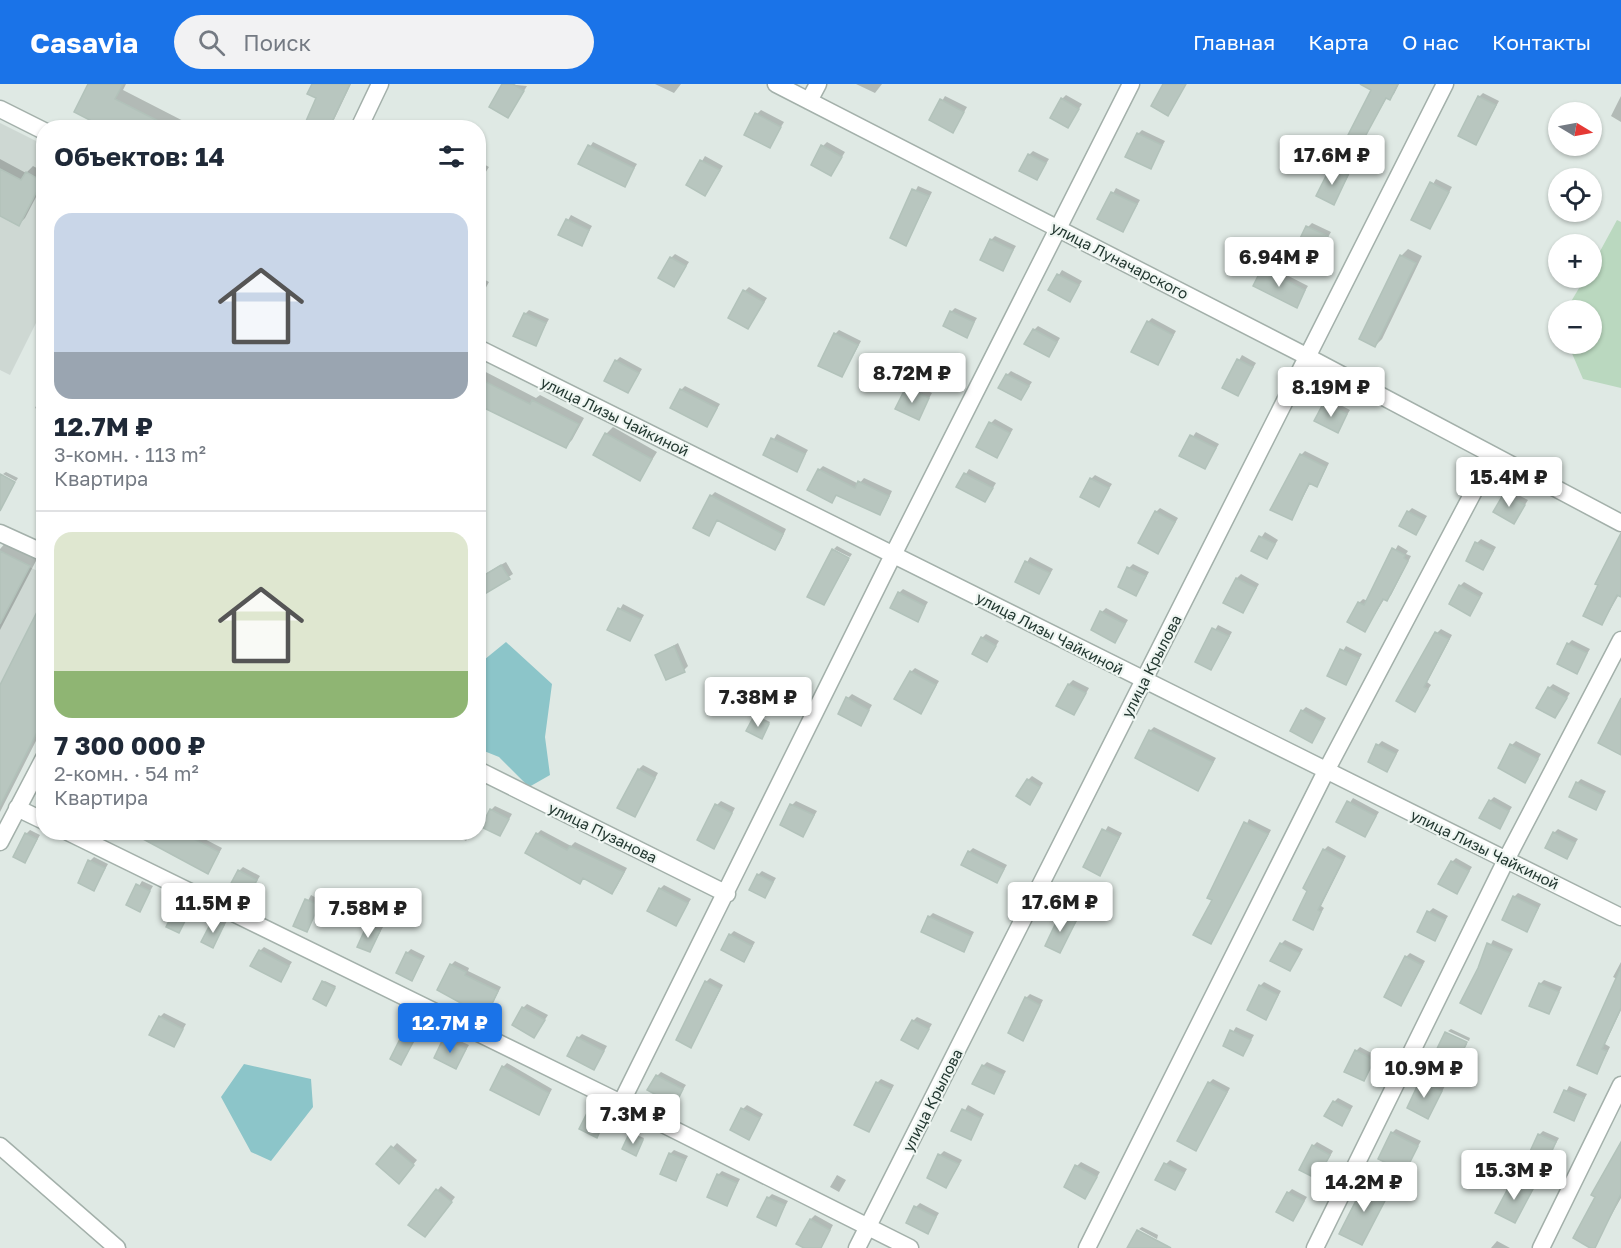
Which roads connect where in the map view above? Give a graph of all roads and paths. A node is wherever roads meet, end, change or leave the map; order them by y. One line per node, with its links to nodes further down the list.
1 (380, 84): 8 (street)
2 (776, 84): 6 (street, улица Луначарского)
3 (818, 84): 6 (street)
4 (1131, 84): 10 (street)
5 (1445, 84): 12 (street, улица Крылова)
6 (809, 101): 10 (street, улица Луначарского)
7 (0, 110): 9 (street)
8 (363, 120)
9 (36, 127)
10 (1059, 229): 12 (street, улица Луначарского); 17 (street)
11 (486, 352): 17 (street, улица Лизы Чайкиной)
12 (1308, 357): 13 (street, улица Луначарского); 19 (street, улица Крылова)
13 (1493, 455): 14 (street, улица Луначарского); 20 (street)
14 (1621, 523)
15 (0, 533): 16 (street)
16 (36, 549)
17 (893, 555): 19 (street, улица Лизы Чайкиной); 28 (street)
18 (1621, 640): 27 (street)
19 (1144, 680): 20 (street, улица Лизы Чайкиной); 33 (street, улица Крылова)
20 (1326, 771): 27 (street, улица Лизы Чайкиной); 37 (street)
21 (36, 773): 23 (street)
22 (486, 774): 28 (street, улица Пузанова)
23 (17, 808): 24 (street); 26 (street)
24 (36, 817)
25 (84, 840): 31 (street)
26 (0, 842)
27 (1506, 860): 29 (street, улица Лизы Чайкиной); 38 (street)
28 (727, 894): 31 (street)
29 (1621, 917)
30 (1621, 1085): 39 (street)
31 (621, 1103): 33 (street)
32 (0, 1146): 34 (street)
33 (867, 1227): 35 (street, улица Крылова); 36 (street)
34 (117, 1248)
35 (857, 1248)
36 (910, 1248)
37 (1087, 1248)
38 (1315, 1248)
39 (1541, 1248)

